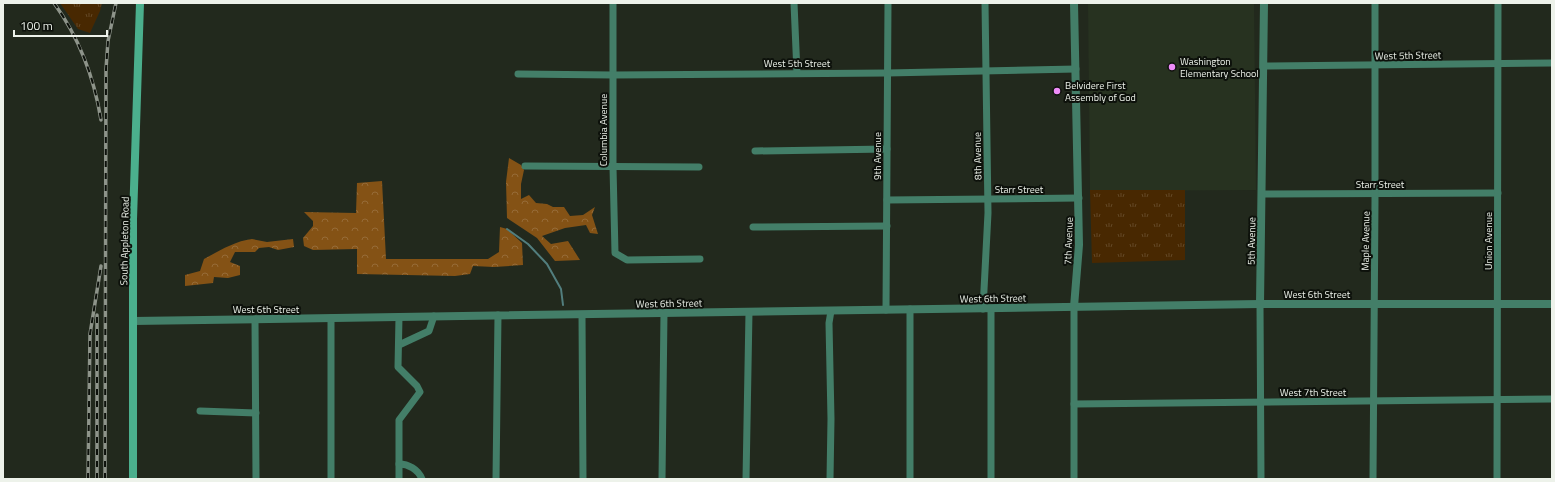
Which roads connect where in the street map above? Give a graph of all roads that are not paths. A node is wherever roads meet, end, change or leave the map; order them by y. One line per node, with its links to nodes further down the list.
1 (140, 3): 51 (main road, South Appleton Road)
2 (613, 3): 19 (street, Columbia Avenue)
3 (794, 3): 16 (street)
4 (888, 3): 17 (street, 9th Avenue)
5 (985, 3): 15 (street, 8th Avenue)
6 (1074, 3): 14 (street, 7th Avenue)
7 (1264, 3): 13 (street, 5th Avenue)
8 (1375, 3): 12 (street, Maple Avenue)
9 (1498, 3): 10 (street, Union Avenue)
10 (1498, 63): 11 (street, West 5th Street); 12 (street, West 5th Street); 25 (street, Union Avenue)
11 (1552, 63)
12 (1375, 65): 13 (street, West 5th Street); 27 (street, Maple Avenue)
13 (1264, 66): 26 (street, 5th Avenue)
14 (1076, 69): 15 (street, West 5th Street); 28 (street, 7th Avenue)
15 (986, 71): 17 (street, West 5th Street); 29 (street, 8th Avenue)
16 (797, 73): 17 (street, West 5th Street); 19 (street, West 5th Street)
17 (887, 73): 20 (street, 9th Avenue)
18 (518, 74): 19 (street, West 5th Street)
19 (613, 75): 23 (street, Columbia Avenue)
20 (887, 149): 21 (street); 30 (street, 9th Avenue)
21 (755, 150)
22 (525, 166): 23 (street)
23 (613, 167): 24 (street); 33 (street, Columbia Avenue)
24 (699, 167)
25 (1498, 193): 27 (street, Starr Street); 34 (street, Union Avenue)
26 (1262, 194): 27 (street, Starr Street); 35 (street, 5th Avenue)
27 (1375, 194): 36 (street, Maple Avenue)
28 (1079, 198): 29 (street, Starr Street); 38 (street, 7th Avenue)
29 (988, 199): 30 (street, Starr Street); 40 (street, 8th Avenue)
30 (887, 200): 31 (street, 9th Avenue)
31 (887, 226): 32 (street); 41 (street, 9th Avenue)
32 (753, 228)
33 (700, 259)
34 (1498, 303): 36 (street, West 6th Street); 37 (street, West 6th Street); 54 (street, Union Avenue)
35 (1260, 304): 36 (street, West 6th Street); 38 (street, West 6th Street); 56 (street, 5th Avenue)
36 (1374, 304): 55 (street, Maple Avenue)
37 (1552, 304)
38 (1074, 307): 40 (street, West 6th Street); 57 (street, 7th Avenue)
39 (910, 309): 40 (street, West 6th Street); 41 (street, West 6th Street); 71 (street)
40 (987, 309): 72 (street, 8th Avenue)
41 (886, 310): 42 (street, West 6th Street)
42 (832, 311): 43 (street, West 6th Street); 70 (street)
43 (749, 312): 44 (street, West 6th Street); 69 (street)
44 (664, 313): 46 (street, West 6th Street); 68 (street)
45 (498, 315): 46 (street, West 6th Street); 47 (street, West 6th Street); 66 (street)
46 (582, 315): 67 (street)
47 (434, 316): 48 (street, West 6th Street); 52 (street)
48 (399, 317): 49 (street, West 6th Street); 52 (street)
49 (331, 318): 50 (street, West 6th Street); 63 (street)
50 (255, 319): 51 (street, West 6th Street); 59 (street)
51 (133, 320): 61 (main road, South Appleton Road)
52 (399, 345): 60 (street)
53 (1552, 399): 54 (street, West 7th Street)
54 (1497, 400): 55 (street, West 7th Street); 76 (street, Union Avenue)
55 (1373, 401): 56 (street, West 7th Street); 75 (street, Maple Avenue)
56 (1261, 402): 57 (street, West 7th Street); 74 (street, 5th Avenue)
57 (1074, 404): 73 (street, 7th Avenue)
58 (200, 411): 59 (street)
59 (256, 412): 62 (street)
60 (399, 464): 64 (street); 65 (street)
61 (133, 479)
62 (256, 479)
63 (331, 479)
64 (399, 479)
65 (422, 479)
66 (496, 479)
67 (583, 479)
68 (662, 479)
69 (746, 479)
70 (830, 479)
71 (910, 479)
72 (991, 479)
73 (1074, 479)
74 (1261, 479)
75 (1373, 479)
76 (1497, 479)

